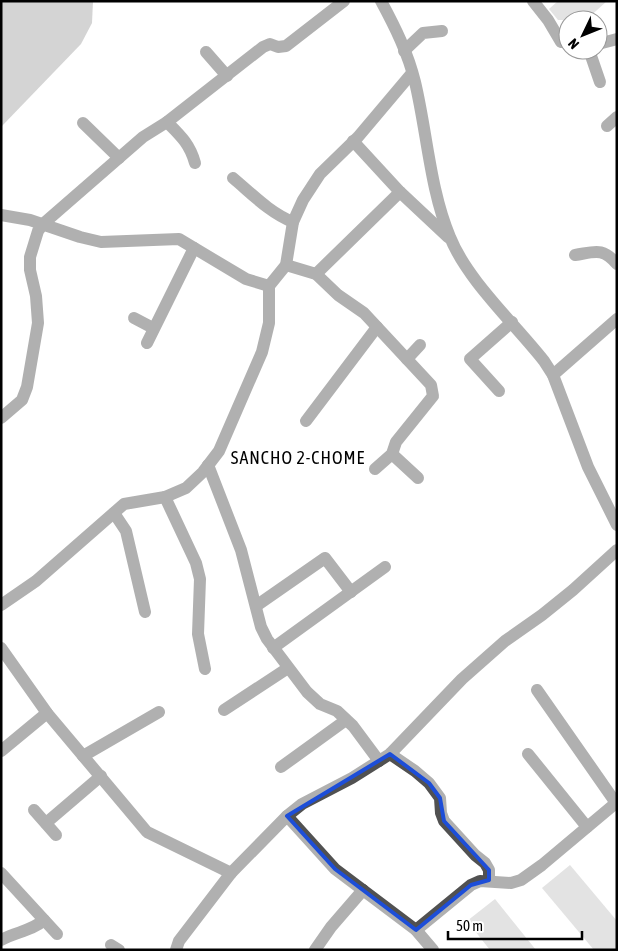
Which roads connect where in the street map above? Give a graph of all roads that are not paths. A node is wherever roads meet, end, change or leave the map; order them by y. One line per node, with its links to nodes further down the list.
1 (344, 1): 10 (street)
2 (532, 1): 5 (street)
3 (386, 3): 6 (street)
4 (442, 31): 6 (street)
5 (558, 37)
6 (404, 50): 9 (street)
7 (206, 52): 10 (street)
8 (592, 60): 11 (street)
9 (412, 73): 16 (street); 24 (street)
10 (227, 76): 13 (street)
11 (600, 82)
12 (617, 117): 15 (street)
13 (167, 122): 17 (street); 18 (street)
14 (83, 123): 17 (street)
15 (607, 126)
16 (353, 141): 20 (street); 22 (street)
17 (119, 158): 23 (street)
18 (195, 163)
19 (233, 178): 22 (street)
20 (400, 192): 24 (street); 29 (street)
21 (1, 215): 23 (street)
22 (293, 222): 28 (street)
23 (43, 224): 25 (street); 41 (street)
24 (450, 240): 33 (street)
25 (194, 248): 30 (street); 35 (street)
26 (574, 255): 27 (street)
27 (617, 264)
28 (286, 265): 29 (street); 30 (street)
29 (316, 274): 34 (street)
30 (269, 286): 44 (street)
31 (134, 318): 35 (street)
32 (617, 319): 39 (street)
33 (512, 322): 39 (street); 40 (street)
34 (377, 327): 38 (street); 42 (street)
35 (153, 328): 36 (street)
36 (146, 343)
37 (420, 345): 38 (street)
38 (407, 359): 43 (street)
39 (552, 375): 49 (street)
40 (499, 391)
41 (1, 418)
42 (306, 421)
43 (392, 454): 45 (street); 46 (street)
44 (208, 465): 47 (street); 54 (street)
45 (375, 469)
46 (418, 478)
47 (165, 496): 48 (street); 59 (street)
48 (114, 513): 53 (street); 55 (street)
49 (617, 525)
50 (617, 550): 66 (street)
51 (385, 567): 52 (street)
52 (351, 592): 54 (street); 57 (street)
53 (1, 605)
54 (256, 606): 57 (street)
55 (145, 612)
56 (1, 648): 63 (street)
57 (274, 648): 58 (street)
58 (288, 668): 61 (street); 64 (street)
59 (205, 669)
60 (537, 690): 72 (street)
61 (224, 710)
62 (159, 712): 68 (street)
63 (47, 713): 65 (street); 68 (street)
64 (346, 720): 69 (street); 70 (street)
65 (1, 751)
66 (390, 754): 69 (street); 80 (street)
67 (528, 754): 76 (street)
68 (83, 756): 71 (street)
69 (378, 761): 74 (street)
70 (281, 767)
71 (101, 776): 75 (street); 79 (street)
72 (616, 803): 76 (street)
73 (34, 810): 75 (street)
74 (288, 816): 79 (street); 81 (street)
75 (46, 823): 77 (street)
76 (588, 827): 80 (street)
77 (56, 835)
78 (1, 873): 82 (street)
79 (231, 874): 86 (street)
80 (489, 880): 83 (street)
81 (364, 890): 83 (street); 87 (street)
82 (44, 920): 84 (street); 85 (street)
83 (416, 930): 88 (street)
84 (57, 934)
85 (1, 940)
86 (176, 950)
87 (315, 950)
88 (432, 950)

